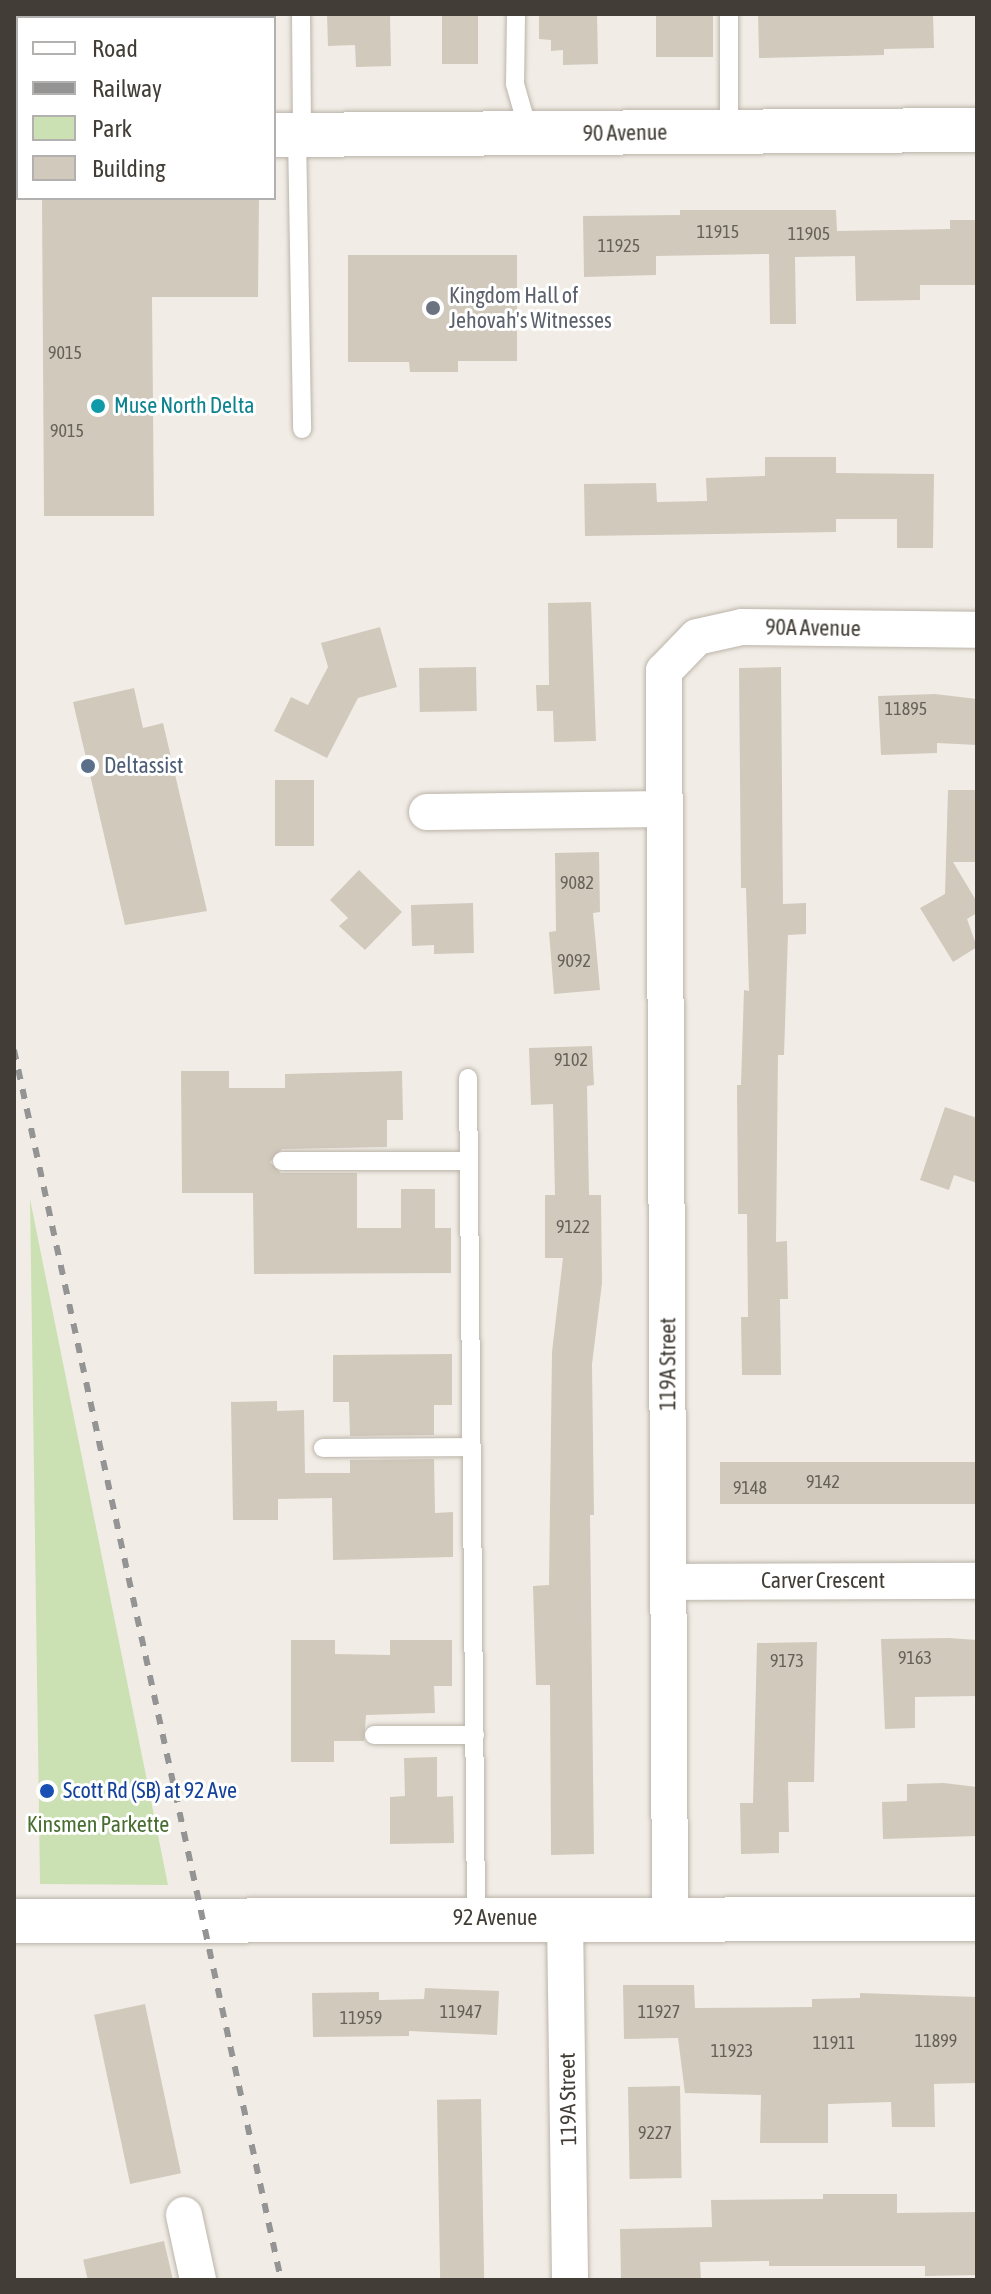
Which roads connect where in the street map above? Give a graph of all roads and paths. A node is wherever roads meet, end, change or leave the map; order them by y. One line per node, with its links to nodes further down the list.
1 (301, 14): 7 (lane)
2 (516, 14): 6 (lane)
3 (729, 14): 5 (lane)
4 (977, 130): 5 (street, 90 Avenue)
5 (729, 132): 6 (street, 90 Avenue)
6 (529, 133): 7 (street, 90 Avenue)
7 (291, 134): 8 (lane)
8 (302, 429)
9 (977, 630): 10 (street, 90A Avenue)
10 (664, 671): 11 (street, 119A Street)
11 (665, 809): 12 (street); 19 (street, 119A Street)
12 (427, 812)
13 (468, 1078): 15 (lane)
14 (282, 1161): 15 (lane)
15 (469, 1161): 16 (lane)
16 (472, 1447): 17 (lane); 21 (lane)
17 (323, 1448)
18 (977, 1581): 19 (street, Carver Crescent)
19 (668, 1582): 24 (street, 119A Street)
20 (374, 1735): 21 (lane)
21 (475, 1735): 22 (lane)
22 (476, 1918): 23 (street, 92 Avenue); 26 (street, 92 Avenue)
23 (565, 1918): 24 (street, 92 Avenue); 29 (street, 119A Street)
24 (670, 1918): 25 (street, 92 Avenue)
25 (977, 1919)
26 (14, 1921)
27 (184, 2215): 28 (street)
28 (198, 2280)
29 (570, 2280)

